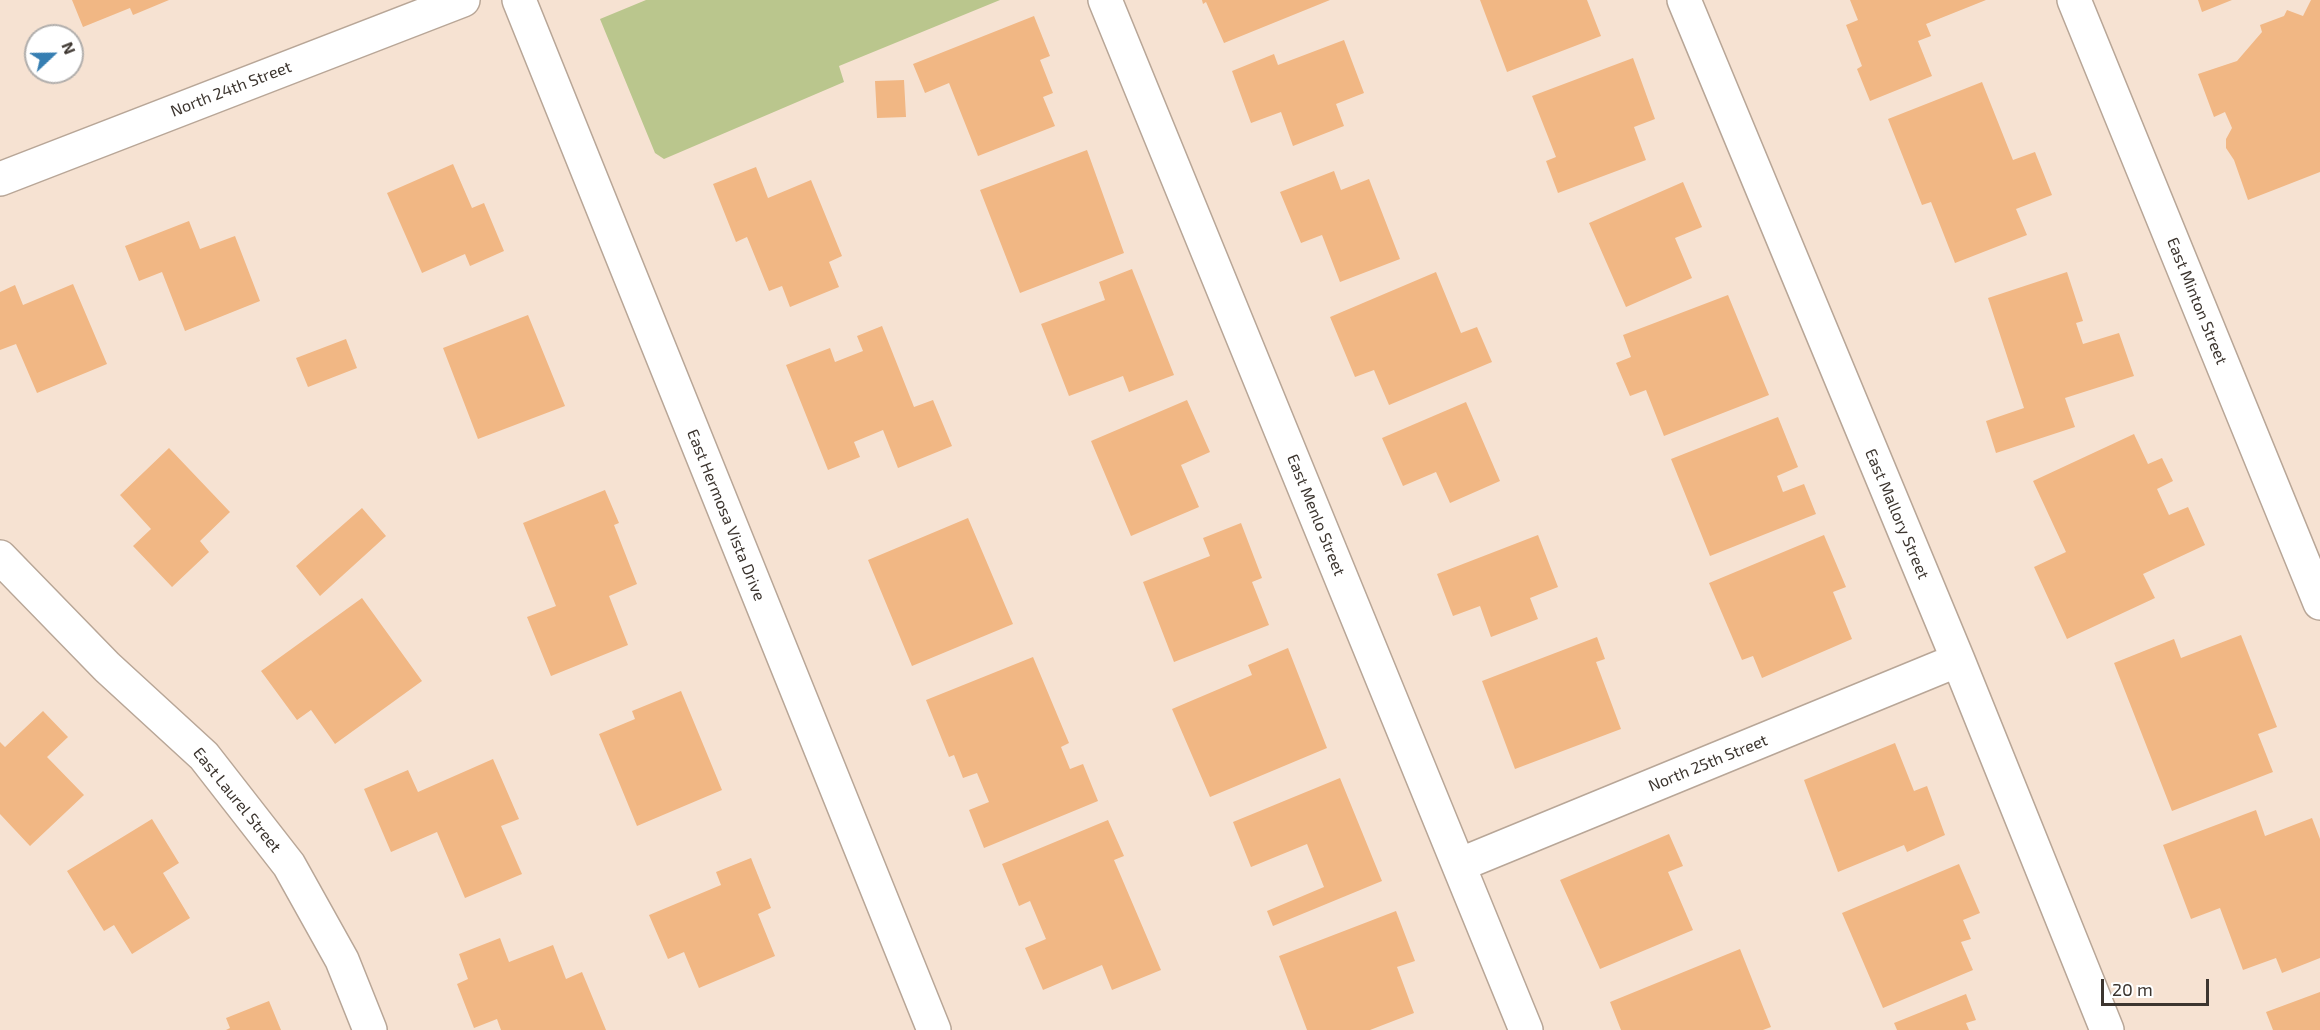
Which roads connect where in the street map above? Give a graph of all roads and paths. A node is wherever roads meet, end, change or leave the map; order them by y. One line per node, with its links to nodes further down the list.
1 (463, 0): 6 (street, North 24th Street)
2 (519, 0): 12 (street, East Hermosa Vista Drive)
3 (1105, 0): 10 (street, East Menlo Street)
4 (1684, 0): 9 (street, East Mallory Street)
5 (2074, 0): 8 (street, East Minton Street)
6 (0, 179)
7 (0, 557): 11 (street, East Laurel Street)
8 (2320, 603)
9 (1958, 660): 10 (street, North 25th Street); 14 (street, East Mallory Street)
10 (1459, 865): 13 (street, East Menlo Street)
11 (370, 1030)
12 (934, 1030)
13 (1526, 1030)
14 (2107, 1030)

